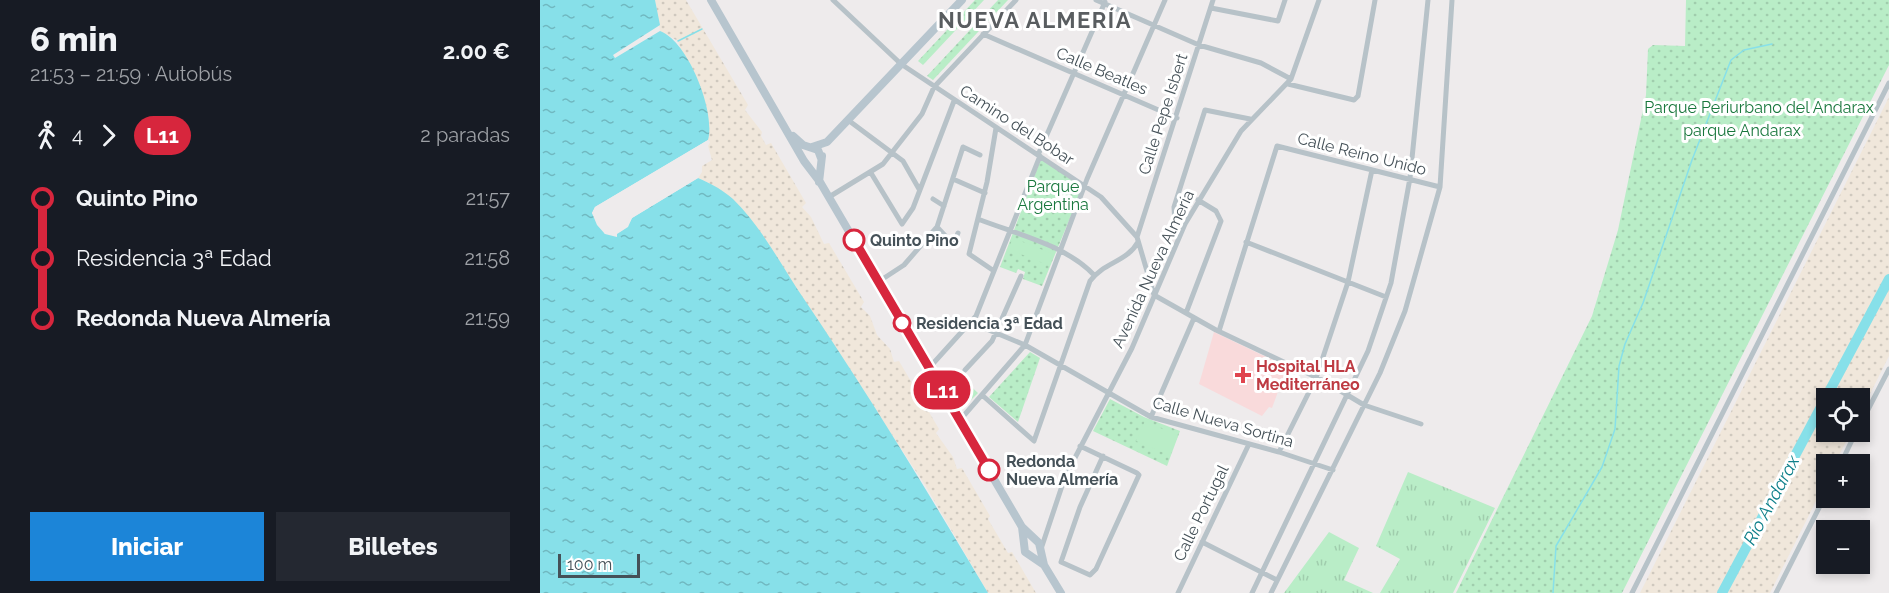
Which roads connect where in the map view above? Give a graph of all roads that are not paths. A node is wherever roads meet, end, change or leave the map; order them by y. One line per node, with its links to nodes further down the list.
1 (711, 0): 29 (main road)
2 (832, 0): 18 (street, Camino del Bobar)
3 (962, 0): 18 (main road)
4 (1016, 0): 16 (street)
5 (1096, 0): 13 (street)
6 (1165, 0): 15 (street)
7 (1213, 0): 14 (street, Calle Pepe Isbert)
8 (1285, 0): 14 (street)
9 (1319, 0): 20 (street, Avenida Nueva Almería)
10 (1375, 0): 20 (street)
11 (1428, 0): 42 (street)
12 (1452, 0): 45 (street)
13 (1105, 2): 15 (street); 19 (street)
14 (1211, 8): 17 (street, Calle Pepe Isbert)
15 (1154, 24): 17 (street); 23 (street)
16 (983, 34): 19 (street, Calle Beatles); 22 (street)
17 (1199, 45): 20 (street); 25 (street, Calle Pepe Isbert)
18 (901, 64): 22 (street, Camino del Bobar); 27 (main road)
19 (1074, 74): 23 (street, Calle Beatles); 34 (street)
20 (1290, 81): 26 (street, Avenida Nueva Almería)
21 (1889, 83): 105 (street)
22 (934, 87): 24 (street, Camino del Bobar); 32 (street)
23 (1124, 95): 25 (street, Calle Beatles); 44 (street)
24 (954, 101): 28 (street, Camino del Bobar); 46 (street)
25 (1177, 118): 57 (street, Calle Pepe Isbert)
26 (1250, 119): 50 (street, Avenida Nueva Almería); 55 (street)
27 (848, 120): 30 (main road); 32 (street)
28 (996, 128): 34 (street, Camino del Bobar); 47 (street)
29 (789, 132): 31 (main road); 35 (main road)
30 (826, 143): 31 (main road); 36 (main road)
31 (809, 147): 35 (main road); 36 (main road)
32 (892, 153): 40 (street); 46 (street)
33 (980, 155): 41 (street)
34 (1039, 155): 44 (street, Camino del Bobar); 54 (street)
35 (802, 156): 38 (main road)
36 (821, 158): 37 (main road)
37 (820, 168): 38 (main road); 43 (main road)
38 (811, 170): 43 (main road)
39 (1372, 170): 42 (street, Calle Reino Unido); 58 (street, Calle Reino Unido); 64 (street)
40 (871, 173): 46 (street); 48 (street)
41 (953, 179): 47 (street); 51 (street)
42 (1410, 180): 45 (street, Calle Reino Unido); 66 (street)
43 (820, 182): 48 (main road)
44 (1086, 185): 57 (street, Camino del Bobar); 59 (street)
45 (1440, 187): 81 (street)
46 (919, 189)
47 (985, 193): 52 (street)
48 (828, 197): 63 (main road)
49 (933, 199): 51 (street)
50 (1198, 200): 55 (street, Avenida Nueva Almería); 67 (street)
51 (944, 206): 53 (street)
52 (978, 219): 54 (street); 60 (street)
53 (937, 227): 56 (street); 63 (street)
54 (1011, 232): 59 (street); 60 (street)
55 (1181, 232): 65 (street, Avenida Nueva Almería)
56 (958, 233)
57 (1138, 239): 61 (street); 65 (street, Camino del Bobar)
58 (1246, 242): 64 (street); 70 (street)
59 (1061, 252): 61 (street); 72 (street)
60 (993, 271): 69 (street)
61 (1094, 275): 73 (street)
62 (1021, 276): 71 (street)
63 (878, 282): 74 (main road)
64 (1348, 282): 66 (street); 77 (street)
65 (1154, 295): 67 (street); 79 (street, Avenida Nueva Almería)
66 (1386, 297): 80 (street)
67 (1186, 313): 68 (street)
68 (1194, 318): 70 (street); 83 (street)
69 (972, 323): 71 (street, Calle Nueva Sortina); 74 (street)
70 (1219, 332): 77 (street)
71 (997, 333): 72 (street, Calle Nueva Sortina); 76 (street)
72 (1025, 345): 73 (street, Calle Nueva Sortina); 78 (street)
73 (1061, 365): 78 (street); 79 (street, Calle Nueva Sortina)
74 (929, 368): 84 (main road)
75 (1889, 369): 82 (street)
76 (965, 370)
77 (1316, 378): 80 (street); 88 (street)
78 (982, 394): 84 (street)
79 (1108, 394): 83 (street, Calle Nueva Sortina); 87 (street, Avenida Nueva Almería)
80 (1348, 394): 81 (street); 90 (street)
81 (1364, 405): 85 (street); 91 (street)
82 (1870, 406)
83 (1151, 417): 86 (street, Calle Nueva Sortina)
84 (960, 420): 93 (main road)
85 (1420, 424)
86 (1249, 444): 88 (street, Calle Nueva Sortina); 97 (street, Calle Portugal)
87 (1080, 446): 89 (street); 94 (street, Avenida Nueva Almería)
88 (1279, 452): 90 (street, Calle Nueva Sortina)
89 (1103, 456): 89 (street)
90 (1314, 463): 91 (street, Calle Nueva Sortina); 99 (street)
91 (1333, 470): 100 (street)
92 (1819, 508): 106 (street)
93 (1022, 527): 95 (main road); 96 (main road)
94 (1046, 530): 95 (street, Avenida Nueva Almería); 98 (street, Avenida Nueva Almería)
95 (1034, 538): 96 (main road); 98 (main road)
96 (1023, 542): 98 (main road)
97 (1203, 542): 99 (street); 102 (street, Calle Portugal)
98 (1038, 553): 101 (main road)
99 (1262, 573): 100 (street); 103 (street)
100 (1278, 580): 104 (street)
101 (1061, 593)
102 (1178, 593)
103 (1252, 593)
104 (1271, 593)
105 (1632, 593)
106 (1776, 593)

